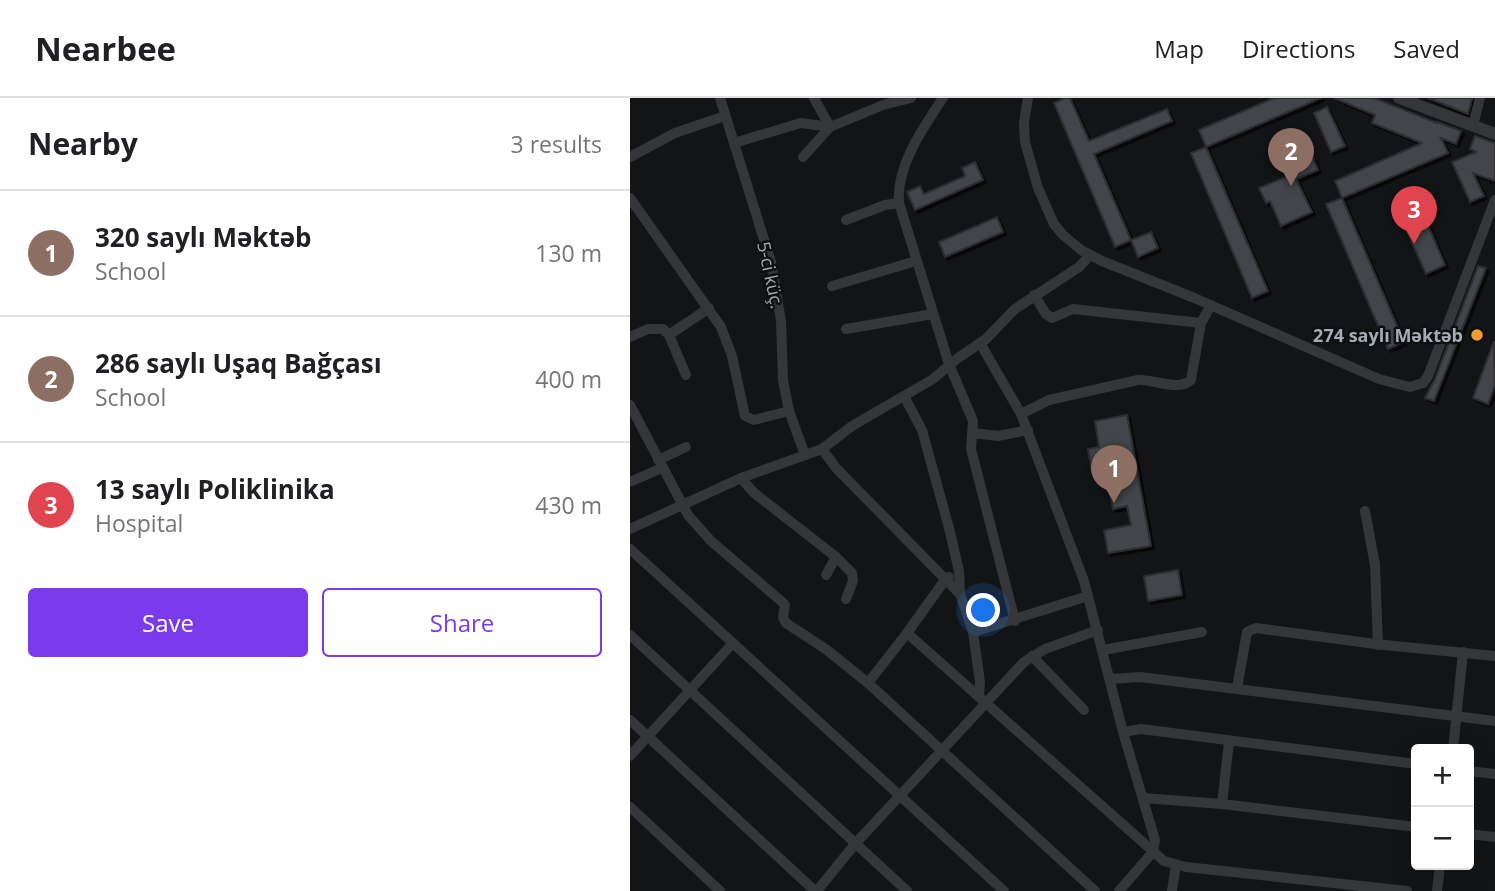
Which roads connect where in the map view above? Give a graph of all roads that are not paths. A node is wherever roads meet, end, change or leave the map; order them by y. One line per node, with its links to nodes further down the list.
1 (720, 98): 9 (street, 5-ci küç.)
2 (814, 98): 11 (street)
3 (911, 98): 8 (street)
4 (1028, 98): 20 (street)
5 (1399, 98): 10 (street)
6 (1480, 98): 10 (street)
7 (940, 99): 18 (street)
8 (883, 102): 11 (street)
9 (724, 116): 13 (street, 5-ci küç.); 14 (street)
10 (1473, 125): 12 (street)
11 (830, 127): 13 (street); 15 (street)
12 (1495, 134)
13 (734, 143): 36 (street, 5-ci küç.)
14 (630, 157)
15 (803, 157)
16 (630, 198): 25 (street)
17 (1495, 200): 24 (street)
18 (899, 203): 19 (street); 21 (street)
19 (846, 220)
20 (1090, 255): 23 (street); 24 (street)
21 (916, 261): 22 (street); 26 (street)
22 (832, 286)
23 (1034, 295): 27 (street); 31 (street)
24 (1211, 305): 27 (street)
25 (709, 308): 29 (street); 36 (street)
26 (933, 314): 28 (street); 32 (street)
27 (1201, 323): 37 (street)
28 (846, 329)
29 (669, 334): 30 (street); 33 (street)
30 (630, 337)
31 (980, 343): 32 (street); 37 (street)
32 (949, 364): 34 (street); 39 (street)
33 (686, 375)
34 (904, 396): 41 (street); 51 (street)
35 (630, 405): 43 (street)
36 (789, 411): 42 (street, 5-ci küç.)
37 (1021, 414): 38 (street)
38 (1028, 430): 39 (street); 55 (street)
39 (973, 433): 57 (street)
40 (686, 447): 43 (street)
41 (822, 449): 42 (street); 53 (street)
42 (805, 455): 44 (street)
43 (660, 464): 45 (street); 46 (street)
44 (741, 478): 46 (street); 50 (street)
45 (632, 481)
46 (681, 505): 48 (street); 70 (street)
47 (1365, 511): 64 (street)
48 (630, 529)
49 (630, 549): 63 (street)
50 (836, 557): 52 (street); 56 (street)
51 (959, 571): 53 (street); 54 (street)
52 (826, 575)
53 (945, 580): 54 (street); 61 (street)
54 (960, 594): 59 (street)
55 (1088, 596): 57 (street); 58 (street)
56 (846, 599)
57 (1015, 621): 59 (street)
58 (1098, 631): 65 (street); 67 (street)
59 (973, 632): 73 (street)
60 (1202, 632): 65 (street)
61 (907, 633): 70 (street); 73 (street)
62 (630, 635): 72 (street)
63 (733, 643): 72 (street); 87 (street)
64 (1378, 645): 66 (street); 71 (street)
65 (1103, 650): 69 (street)
66 (1464, 652): 68 (street); 75 (street)
67 (1032, 656): 73 (street); 74 (street)
68 (1495, 656)
69 (1110, 679): 71 (street); 78 (street)
70 (868, 683): 82 (street)
71 (1237, 688): 75 (street)
72 (691, 690): 79 (street); 94 (street)
73 (983, 699): 82 (street); 95 (street)
74 (1084, 710)
75 (1457, 717): 77 (street); 81 (street)
76 (630, 720): 79 (street)
77 (1495, 721)
78 (1124, 732): 80 (street); 88 (street)
79 (647, 736): 83 (street); 99 (street)
80 (1229, 742): 84 (street); 89 (street)
81 (1454, 744)
82 (942, 751): 87 (street); 102 (street)
83 (630, 756)
84 (1411, 763)
85 (1474, 772): 86 (street)
86 (1495, 774)
87 (900, 796): 94 (street); 101 (street)
88 (1143, 798): 89 (street); 95 (street)
89 (1222, 804): 91 (street)
90 (630, 807): 98 (street)
91 (1411, 826)
92 (1474, 835): 93 (street)
93 (1495, 837)
94 (855, 844): 99 (street); 100 (street)
95 (1153, 852): 96 (street); 103 (street)
96 (1175, 865): 104 (street); 105 (street)
97 (1439, 870): 106 (street)
98 (720, 891)
99 (816, 891)
100 (907, 891)
101 (1004, 891)
102 (1096, 891)
103 (1119, 891)
104 (1172, 891)
105 (1407, 891)
106 (1437, 891)

